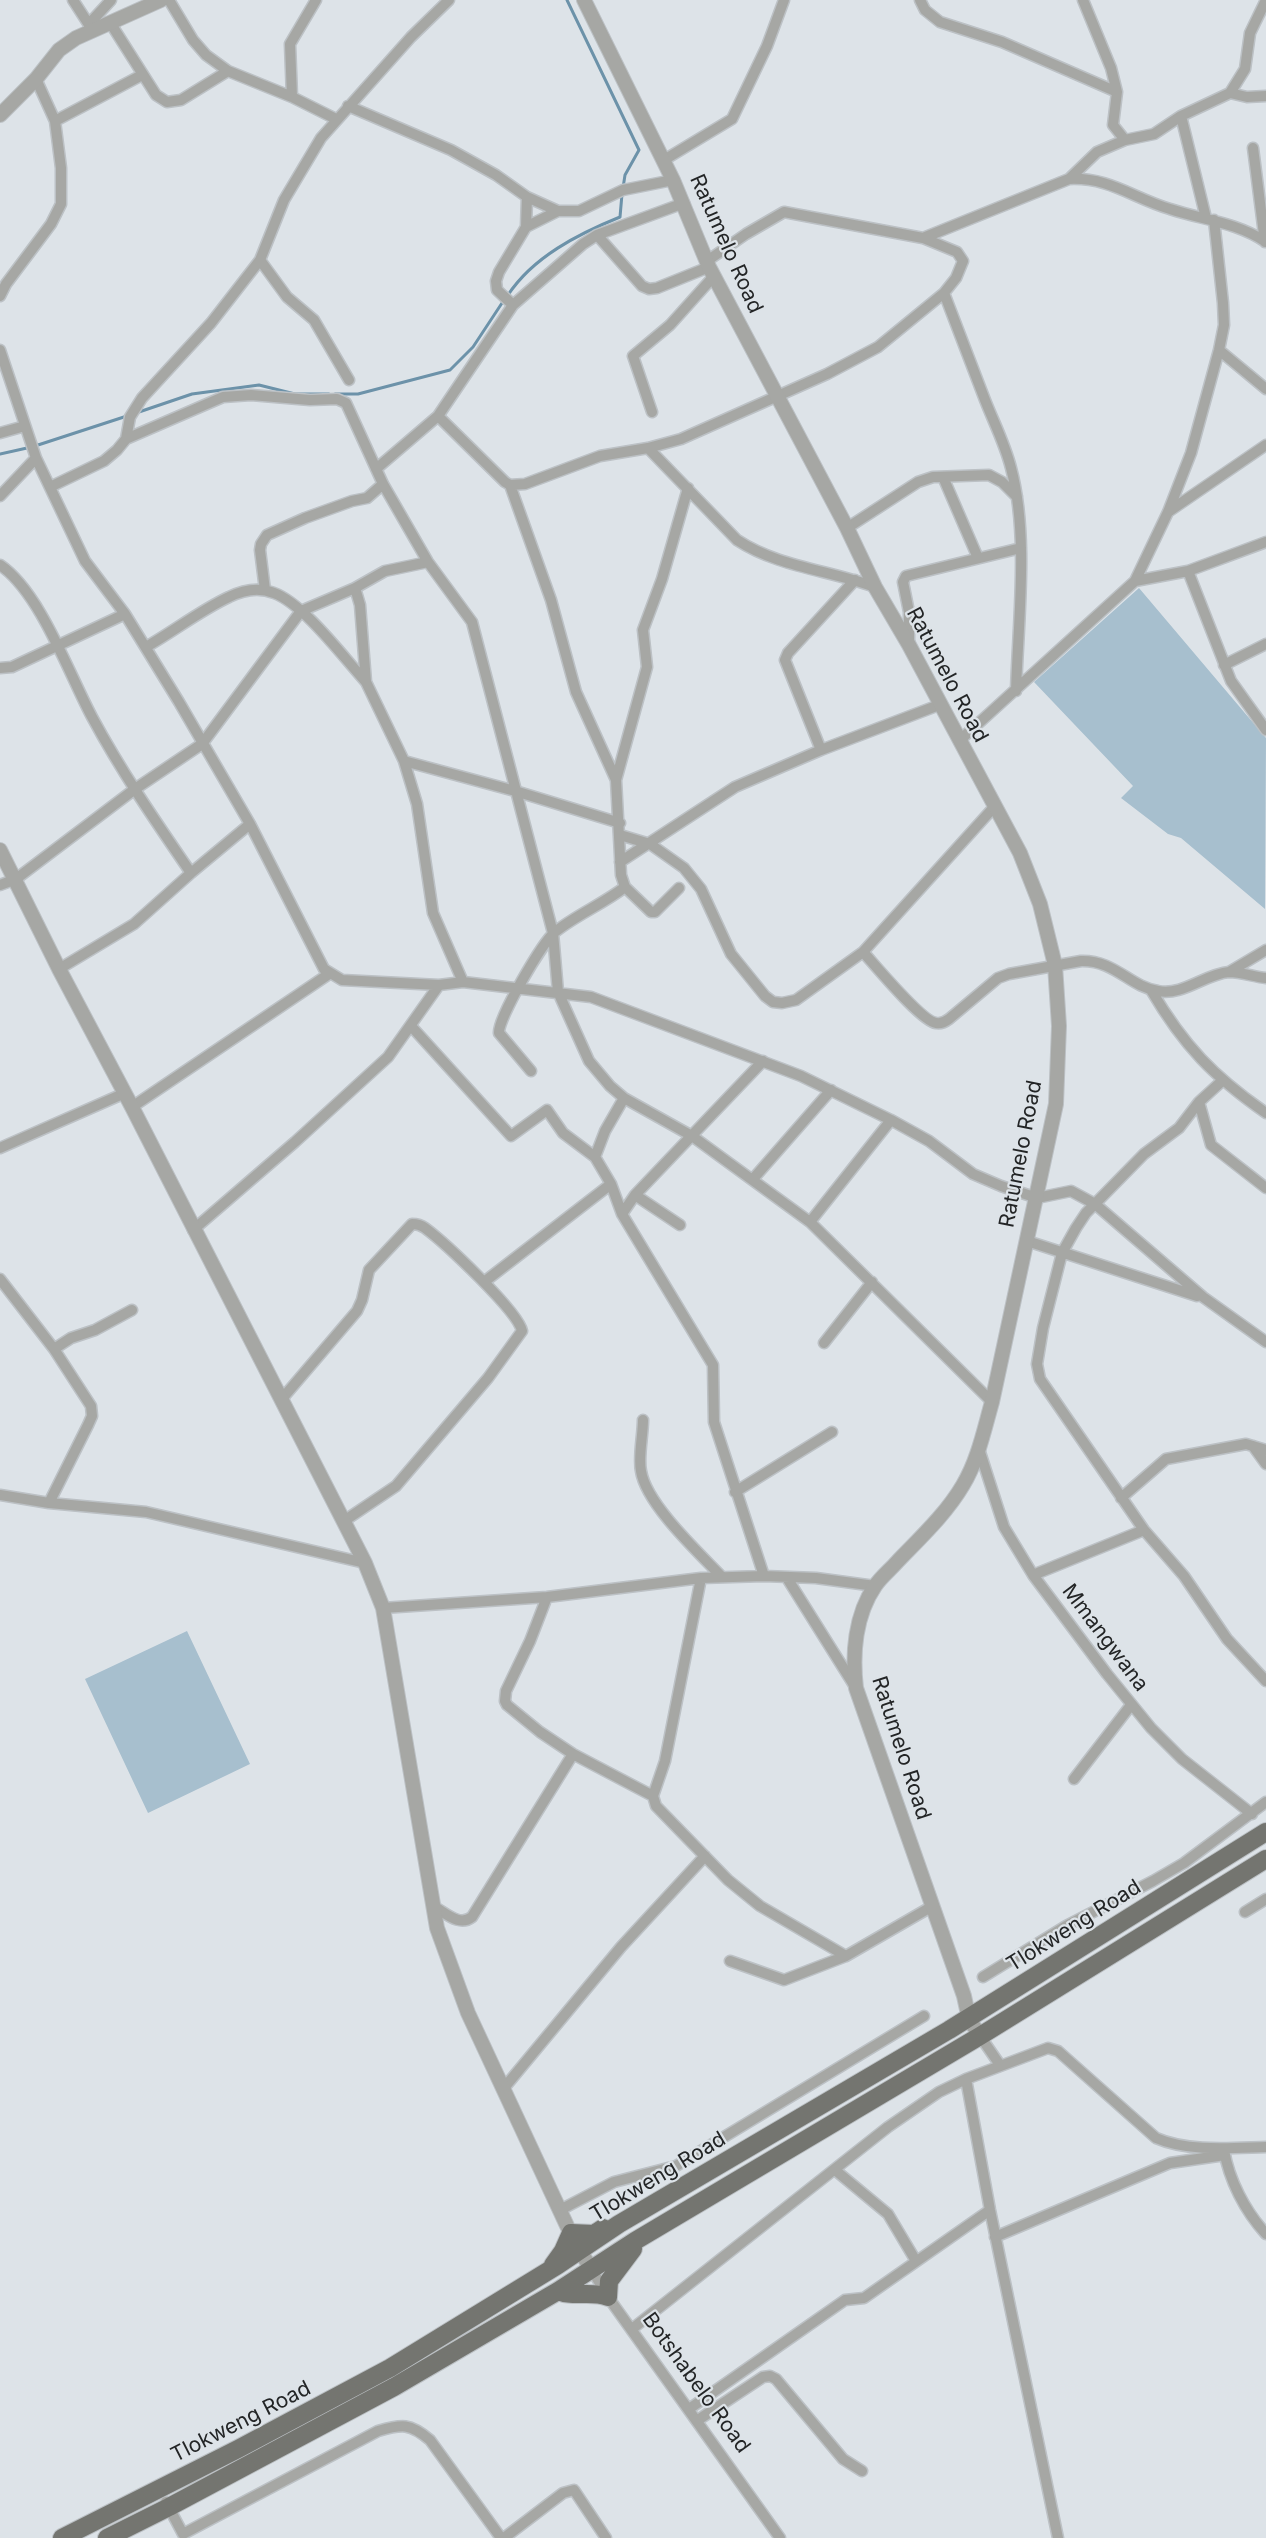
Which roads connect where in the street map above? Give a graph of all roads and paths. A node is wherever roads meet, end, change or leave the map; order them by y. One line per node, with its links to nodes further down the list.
1 (73, 0): 14 (street)
2 (111, 0): 14 (street)
3 (161, 0): 13 (street)
4 (169, 0): 15 (street)
5 (316, 0): 21 (street)
6 (449, 0): 22 (street)
7 (584, 0): 29 (street, Ratumelo Road)
8 (784, 0): 29 (street)
9 (920, 0): 18 (street)
10 (1083, 0): 18 (street)
11 (1266, 0): 12 (street)
12 (1264, 11): 19 (street)
13 (111, 24): 14 (street); 16 (street)
14 (91, 28): 17 (street)
15 (228, 70): 16 (street); 21 (street)
16 (142, 75): 26 (street)
17 (36, 79): 23 (street); 26 (street)
18 (1117, 92): 27 (street)
19 (1230, 93): 20 (street); 24 (street)
20 (1266, 96)
21 (292, 97): 25 (street)
22 (348, 106): 25 (street); 32 (street)
23 (0, 115)
24 (1181, 116): 27 (street); 35 (street)
25 (336, 119): 40 (street)
26 (55, 121): 43 (street)
27 (1125, 140): 30 (street)
28 (1253, 148): 39 (street)
29 (664, 160): 31 (street, Ratumelo Road)
30 (1069, 179): 35 (street); 38 (street)
31 (674, 180): 33 (street, Ratumelo Road); 34 (street)
32 (527, 196): 34 (street); 36 (street)
33 (684, 203): 37 (street); 41 (street, Ratumelo Road)
34 (558, 212): 36 (street)
35 (1210, 219): 39 (street); 46 (street)
36 (526, 227): 44 (street)
37 (597, 236): 41 (street); 44 (street)
38 (922, 238): 41 (street); 42 (street)
39 (1265, 242)
40 (260, 261): 47 (street); 54 (street)
41 (710, 268): 49 (street, Ratumelo Road); 50 (street)
42 (944, 293): 49 (street); 65 (street)
43 (0, 296)
44 (513, 304): 51 (street)
45 (0, 350): 52 (street)
46 (1219, 350): 48 (street); 66 (street)
47 (349, 380)
48 (1266, 389)
49 (776, 396): 56 (street); 67 (street, Ratumelo Road)
50 (652, 412)
51 (438, 416): 58 (street); 61 (street)
52 (25, 426): 53 (street); 57 (street)
53 (0, 433)
54 (126, 439): 58 (street); 62 (street)
55 (1266, 445): 66 (street)
56 (648, 448): 61 (street); 63 (street)
57 (36, 458): 62 (street); 64 (street)
58 (376, 469): 60 (street)
59 (943, 477): 65 (street); 67 (street); 70 (street)
60 (383, 484): 71 (street); 78 (street)
61 (510, 485): 95 (street)
62 (50, 488): 80 (street)
63 (688, 488): 74 (street); 95 (street)
64 (0, 496)
65 (1017, 497): 69 (street)
66 (1168, 512): 75 (street)
67 (847, 528): 76 (street, Ratumelo Road)
68 (1266, 542): 73 (street)
69 (1021, 548): 70 (street); 88 (street)
70 (978, 558): 83 (street)
71 (428, 562): 77 (street); 97 (street)
72 (0, 565): 82 (street)
73 (1188, 571): 75 (street); 85 (street)
74 (855, 580): 76 (street); 93 (street)
75 (1135, 581): 88 (street)
76 (875, 587): 83 (street, Ratumelo Road)
77 (355, 588): 79 (street); 87 (street)
78 (266, 590): 79 (street); 84 (street)
79 (301, 611): 87 (street); 92 (street)
80 (125, 614): 82 (street); 84 (street)
81 (1266, 644): 85 (street)
82 (56, 645): 86 (street); 96 (street)
83 (909, 645): 89 (street, Ratumelo Road)
84 (146, 647): 92 (street)
85 (1224, 665): 90 (street)
86 (0, 668)
87 (366, 682): 94 (street)
88 (1016, 692): 91 (street)
89 (939, 705): 91 (street, Ratumelo Road); 93 (street)
90 (1266, 730)
91 (959, 741): 98 (street, Ratumelo Road)
92 (202, 744): 96 (street); 100 (street)
93 (821, 750): 102 (street)
94 (404, 761): 97 (street); 118 (street)
95 (616, 780): 99 (street)
96 (135, 789): 105 (street); 106 (street)
97 (515, 791): 99 (street); 110 (street)
98 (995, 806): 112 (street); 113 (street, Ratumelo Road)
99 (620, 823): 101 (street)
100 (250, 824): 105 (street); 116 (street)
101 (620, 835): 102 (street); 104 (street)
102 (650, 844): 104 (street); 112 (street)
103 (0, 850): 106 (street, Botshabelo Road)
104 (621, 862): 108 (street)
105 (191, 873): 114 (street)
106 (16, 879): 107 (street); 114 (street, Botshabelo Road)
107 (0, 885)
108 (625, 887): 109 (street); 110 (street)
109 (679, 888)
110 (553, 933): 120 (street); 122 (street)
111 (1266, 950): 115 (street)
112 (863, 952): 113 (street)
113 (1054, 965): 121 (street); 141 (street, Ratumelo Road)
114 (59, 969): 128 (street, Botshabelo Road)
115 (1229, 972): 117 (street); 121 (street)
116 (329, 974): 119 (street); 131 (street)
117 (1266, 978)
118 (463, 982): 119 (street); 120 (street)
119 (439, 985): 123 (street)
120 (518, 987): 122 (street); 125 (street)
121 (1151, 990): 126 (street)
122 (558, 992): 124 (street); 129 (street)
123 (411, 1026): 136 (street); 146 (street)
124 (763, 1061): 127 (street); 134 (street)
125 (531, 1071)
126 (1222, 1081): 130 (street); 132 (street)
127 (831, 1090): 133 (street); 137 (street)
128 (125, 1093): 131 (street, Botshabelo Road); 135 (street)
129 (624, 1098): 134 (street); 136 (street)
130 (1199, 1102): 139 (street); 142 (street)
131 (132, 1107): 146 (street, Botshabelo Road)
132 (1266, 1113)
133 (891, 1120): 141 (street); 144 (street)
134 (692, 1136): 137 (street); 140 (street)
135 (0, 1148)
136 (595, 1157): 138 (street)
137 (753, 1179): 144 (street)
138 (611, 1184): 143 (street); 150 (street)
139 (1266, 1188)
140 (635, 1195): 143 (street); 145 (street)
141 (1037, 1198): 142 (street); 147 (street, Ratumelo Road)
142 (1095, 1204): 148 (street); 152 (street)
143 (622, 1214): 165 (street)
144 (810, 1222): 151 (street)
145 (680, 1226)
146 (193, 1230): 157 (street, Botshabelo Road)
147 (1027, 1241): 148 (street); 158 (street, Ratumelo Road)
148 (1062, 1253): 152 (street); 167 (street)
149 (0, 1279): 156 (street)
150 (484, 1282): 157 (street); 169 (street)
151 (872, 1282): 155 (street); 158 (street)
152 (1203, 1298): 154 (street)
153 (132, 1310): 156 (street)
154 (1266, 1342)
155 (824, 1343)
156 (54, 1349): 168 (street)
157 (281, 1400): 169 (street, Botshabelo Road)
158 (992, 1402): 162 (street, Ratumelo Road)
159 (643, 1420): 174 (street)
160 (832, 1432): 165 (street)
161 (1252, 1446): 163 (street); 164 (street); 167 (street)
162 (979, 1449): 172 (street, Mmangwana); 177 (street, Ratumelo Road)
163 (1266, 1450)
164 (1266, 1464)
165 (735, 1492): 173 (street)
166 (0, 1496): 168 (street)
167 (1121, 1498): 170 (street)
168 (50, 1503): 171 (street)
169 (344, 1521): 171 (street, Botshabelo Road)
170 (1144, 1530): 172 (street); 180 (street)
171 (365, 1563): 179 (street, Botshabelo Road)
172 (1033, 1575): 182 (street, Mmangwana)
173 (764, 1576): 174 (street); 176 (street)
174 (722, 1577): 175 (street)
175 (701, 1578): 178 (street); 185 (street)
176 (787, 1578): 177 (street); 181 (street)
177 (875, 1586): 181 (street, Ratumelo Road)
178 (547, 1597): 179 (street); 183 (street)
179 (383, 1608): 192 (street, Botshabelo Road)
180 (1266, 1681)
181 (856, 1688): 193 (street, Ratumelo Road)
182 (1131, 1705): 184 (street); 187 (street, Mmangwana)
183 (573, 1754): 185 (street); 192 (street)
184 (1074, 1779)
185 (653, 1796): 189 (street)
186 (1266, 1802): 187 (street)
187 (1252, 1814): 197 (street)
188 (1266, 1832): 199 (main road, Tlokweng Road)
189 (705, 1856): 195 (street); 203 (street)
190 (1266, 1859): 200 (main road, Tlokweng Road)
191 (1266, 1899): 194 (street)
192 (433, 1906): 203 (street, Botshabelo Road)
193 (931, 1907): 195 (street); 199 (street, Ratumelo Road)
194 (1245, 1912)
195 (846, 1956): 196 (street)
196 (730, 1961)
197 (983, 1977)
198 (924, 2016): 207 (street)
199 (969, 2019): 200 (street, Ratumelo Road); 209 (main road, Tlokweng Road)
200 (980, 2036): 201 (street); 213 (main road, Tlokweng Road)
201 (1000, 2065): 202 (street); 205 (street)
202 (966, 2079): 206 (street); 208 (street)
203 (504, 2088): 207 (street, Botshabelo Road)
204 (1266, 2147): 205 (street)
205 (1224, 2151): 211 (street); 212 (street)
206 (835, 2170): 215 (street); 220 (street)
207 (560, 2210): 210 (street, Botshabelo Road)
208 (990, 2210): 212 (street); 215 (street)
209 (619, 2224): 210 (main road); 214 (main road, Tlokweng Road)
210 (571, 2233): 214 (street, Botshabelo Road); 217 (main road)
211 (1266, 2234)
212 (995, 2237): 231 (street)
213 (635, 2241): 216 (main road, Tlokweng Road); 219 (main road)
214 (579, 2251): 216 (street, Botshabelo Road); 217 (main road, Tlokweng Road)
215 (916, 2261): 221 (street)
216 (592, 2270): 218 (main road, Tlokweng Road); 219 (street, Botshabelo Road)
217 (540, 2275): 224 (main road, Tlokweng Road)
218 (558, 2291): 219 (main road); 225 (main road, Tlokweng Road)
219 (608, 2297): 220 (street, Botshabelo Road)
220 (632, 2329): 221 (street, Botshabelo Road)
221 (689, 2409): 222 (street, Botshabelo Road)
222 (698, 2420): 223 (street); 230 (street, Botshabelo Road)
223 (862, 2471)
224 (158, 2490): 225 (street); 226 (main road, Tlokweng Road)
225 (169, 2507): 227 (main road, Tlokweng Road); 228 (street)
226 (62, 2538)
227 (107, 2538)
228 (503, 2538): 229 (street)
229 (606, 2538)
230 (780, 2538)
231 (1058, 2538)

